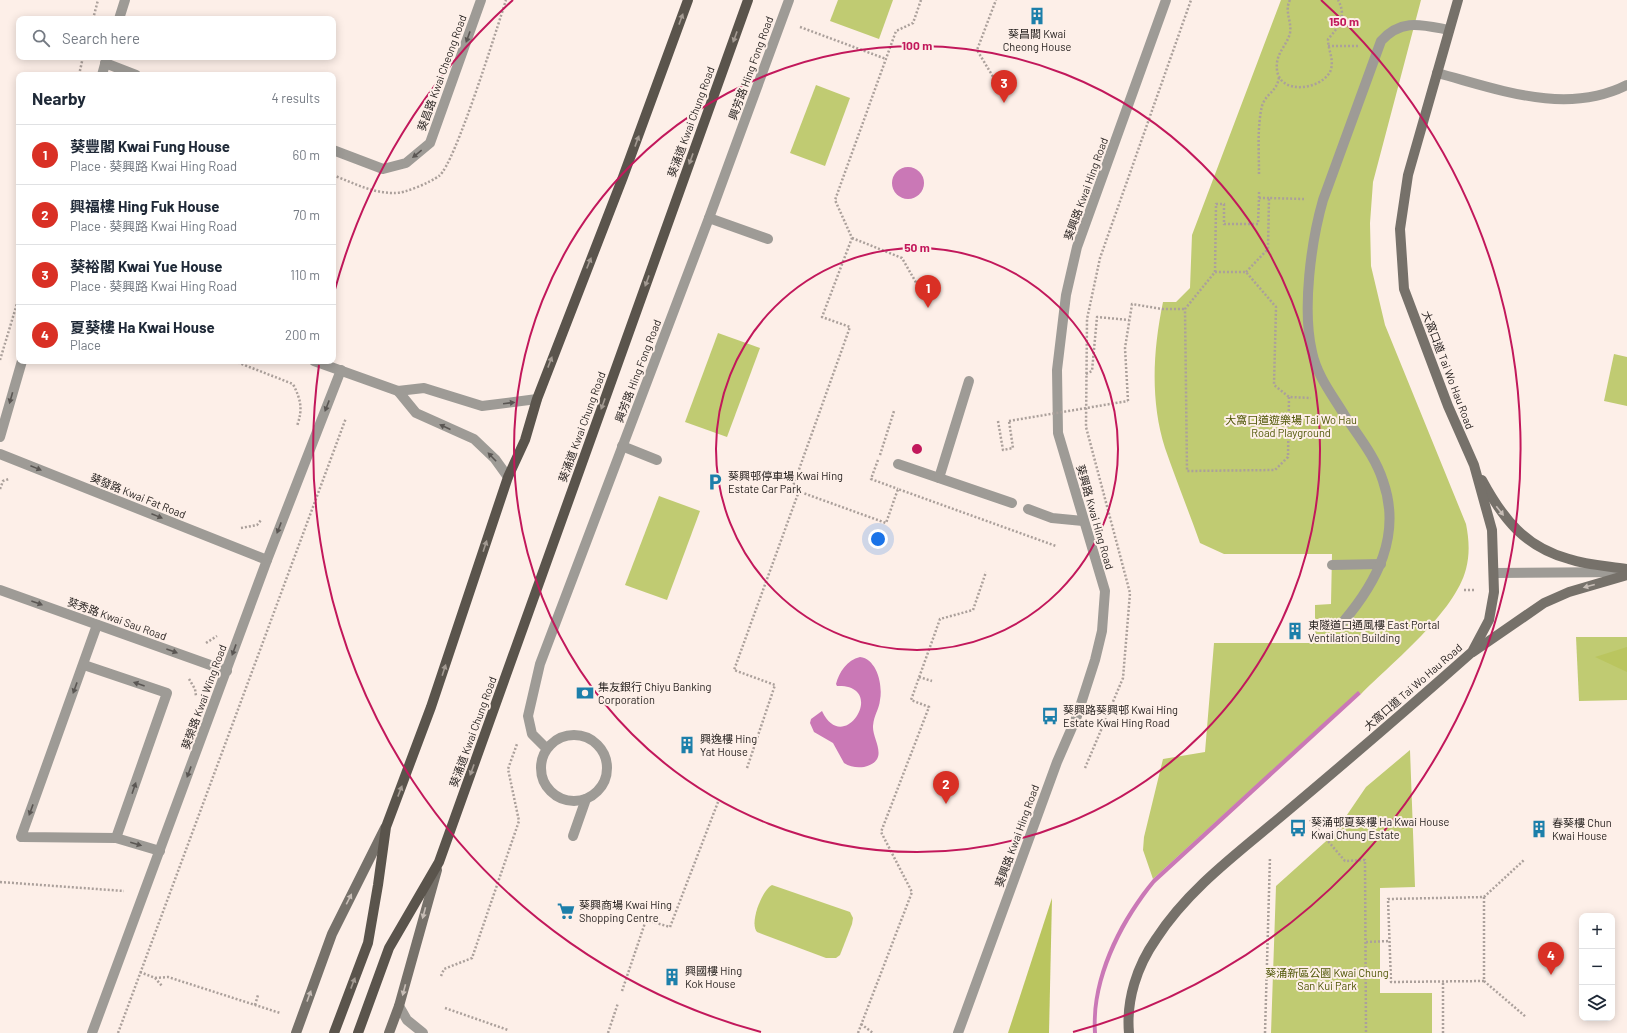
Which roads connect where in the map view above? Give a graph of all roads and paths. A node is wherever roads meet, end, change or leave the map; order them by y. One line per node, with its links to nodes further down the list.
1 (98, 0): 14 (path)
2 (125, 0): 15 (street)
3 (481, 0): 30 (street, 葵昌路 Kwai Cheong Road, one-way to 30)
4 (688, 0): 55 (main road, one-way to 4)
5 (748, 0): 106 (main road, 葵涌道 Kwai Chung Road, one-way to 106)
6 (789, 0): 16 (street, 興芳路 Hing Fong Road)
7 (921, 0): 20 (path)
8 (996, 0): 28 (path)
9 (1166, 0): 73 (street, 葵興路 Kwai Hing Road)
10 (1191, 0): 50 (path)
11 (1290, 0): 27 (path)
12 (1338, 0): 18 (path)
13 (1458, 0): 17 (main road, 大窩口道 Tai Wo Hau Road)
14 (94, 16)
15 (120, 16)
16 (782, 20): 20 (path); 36 (street, 興芳路 Hing Fong Road)
17 (1449, 30): 19 (street); 26 (main road, 大窩口道 Tai Wo Hau Road)
18 (1328, 46): 19 (path); 27 (path)
19 (1379, 47): 35 (street)
20 (886, 59): 37 (path)
21 (82, 60): 23 (path)
22 (106, 60): 24 (street); 25 (street)
23 (80, 72)
24 (103, 72)
25 (130, 72)
26 (1437, 73): 29 (street); 64 (main road, 大窩口道 Tai Wo Hau Road)
27 (1279, 77): 31 (path)
28 (995, 80)
29 (1627, 85)
30 (336, 151)
31 (1259, 174)
32 (1259, 190): 33 (path)
33 (1259, 198): 34 (path); 39 (path)
34 (1269, 198): 35 (path); 40 (path)
35 (1323, 200): 54 (street)
36 (709, 218): 38 (street); 60 (street, 興芳路 Hing Fong Road)
37 (852, 238): 41 (path); 69 (path)
38 (768, 239)
39 (1215, 272): 40 (path); 43 (path)
40 (1246, 272): 53 (path)
41 (918, 286)
42 (16, 308): 45 (path)
43 (1185, 309): 44 (path); 53 (path)
44 (1129, 320): 50 (path); 57 (path, bridge)
45 (0, 360)
46 (21, 364): 59 (street, one-way to 59)
47 (242, 364): 58 (path)
48 (323, 364): 49 (street)
49 (341, 370): 52 (street); 76 (street, 葵榮路 Kwai Wing Road, one-way to 76)
50 (1086, 374): 96 (path)
51 (969, 381): 67 (street)
52 (398, 391): 55 (street, one-way to 55); 66 (street, one-way to 52)
53 (1289, 397): 54 (path)
54 (1333, 398): 77 (street)
55 (536, 399): 66 (main road)
56 (346, 418): 112 (path)
57 (998, 421)
58 (296, 427)
59 (0, 437)
60 (622, 446): 62 (street); 93 (street, 興芳路 Hing Fong Road)
61 (0, 454): 76 (street, 葵發路 Kwai Fat Road, one-way to 76)
62 (657, 460)
63 (898, 464): 67 (street)
64 (1474, 465): 79 (main road, one-way to 79); 81 (main road, 大窩口道 Tai Wo Hau Road)
65 (15, 477): 68 (path)
66 (508, 477): 100 (main road, one-way to 66)
67 (939, 478): 70 (street)
68 (0, 489)
69 (800, 491): 75 (path); 95 (path)
70 (1012, 503)
71 (1028, 509): 73 (street)
72 (266, 514): 74 (path)
73 (1083, 521): 138 (street, 葵興路 Kwai Hing Road)
74 (240, 529)
75 (1056, 546)
76 (267, 560): 90 (street, 葵榮路 Kwai Wing Road, one-way to 90)
77 (1381, 564): 78 (street); 84 (street)
78 (1332, 565)
79 (1627, 571): 81 (street)
80 (986, 572): 91 (path)
81 (1494, 573): 88 (main road, 大窩口道 Tai Wo Hau Road)
82 (1627, 576): 88 (main road, one-way to 88)
83 (0, 590): 85 (street, 葵秀路 Kwai Sau Road, one-way to 85)
84 (1343, 622)
85 (97, 625): 89 (street); 90 (street, 葵秀路 Kwai Sau Road, one-way to 90)
86 (220, 635): 87 (path)
87 (201, 643)
88 (1472, 652): 139 (main road, 大窩口道 Tai Wo Hau Road)
89 (84, 665): 102 (street, one-way to 89); 102 (street, one-way to 102)
90 (227, 671): 103 (street, 葵榮路 Kwai Wing Road, one-way to 103)
91 (919, 677): 92 (path); 126 (path)
92 (932, 681)
93 (528, 716): 94 (street, 興芳路 Hing Fong Road); 113 (path)
94 (546, 748): 97 (street); 97 (street)
95 (747, 768)
96 (1086, 768)
97 (586, 799): 101 (street)
98 (718, 802): 118 (path)
99 (1310, 820): 111 (path)
100 (386, 827): 130 (main road, one-way to 100); 131 (main road, one-way to 100)
101 (573, 836)
102 (116, 838): 103 (street, one-way to 103)
103 (160, 851): 128 (street, 葵榮路 Kwai Wing Road)
104 (1270, 857): 140 (path)
105 (1524, 860): 109 (path)
106 (439, 862): 122 (main road, 葵涌道 Kwai Chung Road, one-way to 122); 132 (main road, 葵涌道 Kwai Chung Road)
107 (0, 882): 108 (path)
108 (127, 891)
109 (1484, 897): 110 (path); 116 (path)
110 (1390, 941): 111 (path); 115 (path)
111 (1366, 942): 141 (path)
112 (140, 972): 114 (path); 129 (path)
113 (441, 976)
114 (155, 978): 117 (path); 121 (path)
115 (1444, 981): 116 (path); 142 (path)
116 (1484, 981): 125 (path)
117 (162, 986)
118 (622, 991)
119 (258, 995): 121 (path)
120 (618, 1004): 135 (path)
121 (255, 1005): 124 (path)
122 (400, 1006): 133 (main road, 葵涌道 Kwai Chung Road); 134 (street)
123 (445, 1008): 127 (path)
124 (280, 1013)
125 (1526, 1017)
126 (861, 1024): 136 (path); 137 (path)
127 (508, 1030)
128 (92, 1033)
129 (118, 1033)
130 (296, 1033)
131 (334, 1033)
132 (358, 1033)
133 (389, 1033)
134 (423, 1033)
135 (608, 1033)
136 (858, 1033)
137 (873, 1033)
138 (958, 1033)
139 (1129, 1033)
140 (1265, 1033)
141 (1366, 1033)
142 (1443, 1033)

